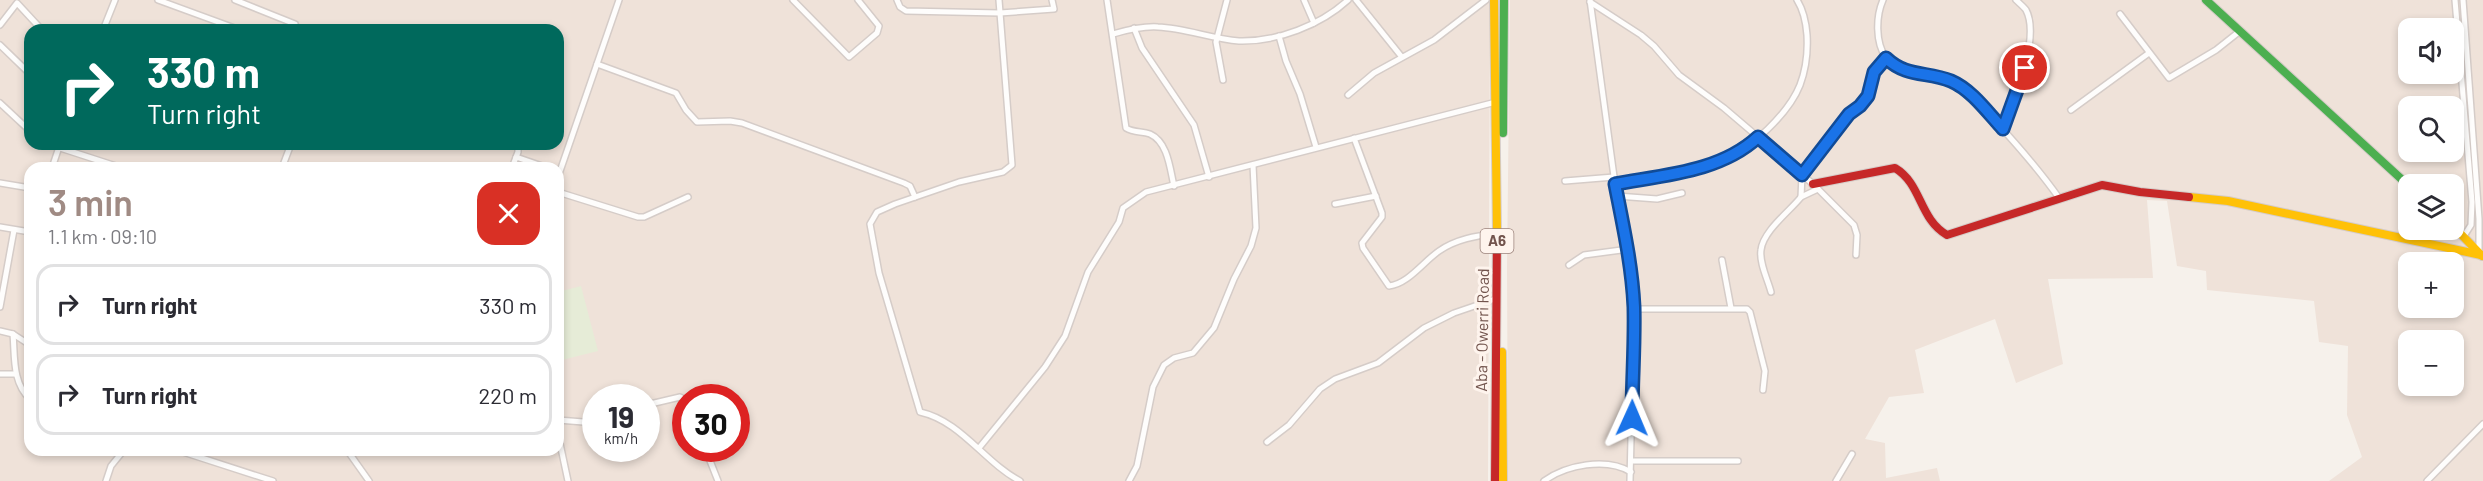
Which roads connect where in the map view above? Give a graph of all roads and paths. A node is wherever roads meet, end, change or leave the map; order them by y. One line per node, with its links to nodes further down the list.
1 (115, 0): 29 (street)
2 (158, 0): 30 (street)
3 (235, 0): 31 (street)
4 (619, 0): 42 (street)
5 (793, 0): 6 (street)
6 (858, 0)
7 (897, 0): 25 (street)
8 (999, 0): 25 (street)
9 (1052, 0): 25 (street)
10 (1107, 0): 35 (street)
11 (1227, 0): 37 (street)
12 (1305, 0): 27 (street)
13 (1348, 0): 27 (street)
14 (1356, 0): 40 (street)
15 (1486, 0): 40 (street)
16 (1494, 0): 46 (main road, Aba - Owerri Road / A6)
17 (1504, 0): 125 (main road, Aba - Owerri Road / A6)
18 (1797, 0): 51 (street)
19 (1883, 0): 41 (street)
20 (2016, 0): 50 (street)
21 (2206, 0): 34 (main road)
22 (2455, 0): 85 (street)
23 (2463, 0): 87 (street)
24 (1590, 1): 51 (street); 65 (street)
25 (1000, 13): 78 (street)
26 (2120, 14): 39 (street)
27 (1314, 23): 36 (street)
28 (36, 24): 32 (street)
29 (105, 24)
30 (224, 24)
31 (295, 24)
32 (0, 25)
33 (1134, 28): 35 (street); 37 (street); 64 (street)
34 (2240, 31): 39 (street); 63 (main road)
35 (1113, 34): 69 (street)
36 (1279, 36): 37 (street); 53 (street)
37 (1217, 38): 44 (street)
38 (0, 45): 43 (street)
39 (2149, 53): 48 (street)
40 (1401, 57): 45 (street)
41 (1886, 58): 50 (street); 62 (street)
42 (597, 64): 60 (street); 78 (street)
43 (24, 68)
44 (1223, 80)
45 (1348, 95)
46 (1496, 102): 52 (street); 84 (main road, Aba - Owerri Road / A6)
47 (0, 103): 49 (street)
48 (2071, 110)
49 (24, 125)
50 (2003, 129): 79 (street)
51 (1758, 137): 62 (street); 68 (street)
52 (1354, 138): 53 (street); 74 (street)
53 (1316, 147): 61 (street)
54 (70, 150): 57 (street)
55 (517, 150): 56 (street)
56 (516, 157): 58 (street); 59 (street)
57 (105, 162)
58 (514, 162)
59 (531, 162)
60 (563, 162)
61 (1253, 165): 64 (street); 123 (street)
62 (1802, 175): 71 (street); 76 (street)
63 (2398, 176)
64 (1209, 177): 69 (street)
65 (1614, 177): 66 (street); 68 (street)
66 (1565, 181)
67 (0, 183): 70 (street)
68 (1615, 184): 75 (street)
69 (1174, 186): 107 (street)
70 (24, 187)
71 (1815, 187): 76 (street); 79 (main road); 88 (street)
72 (1682, 193): 75 (street)
73 (564, 194): 77 (street)
74 (1376, 196): 80 (street); 84 (street)
75 (1617, 196): 86 (street)
76 (1801, 196): 91 (street)
77 (688, 197)
78 (915, 197): 107 (street)
79 (2058, 198): 87 (main road)
80 (1335, 204)
81 (0, 227): 82 (street)
82 (14, 230): 83 (street); 93 (street)
83 (24, 231)
84 (1497, 233): 92 (main road, Aba - Owerri Road / A6)
85 (2464, 236): 87 (main road)
86 (1629, 249): 90 (street); 95 (street)
87 (2481, 254)
88 (1856, 255)
89 (1722, 260): 94 (street)
90 (1569, 265)
91 (1771, 292)
92 (1495, 299): 106 (street); 124 (main road, Aba - Owerri Road / A6)
93 (0, 307)
94 (1731, 308): 95 (street); 101 (street)
95 (1634, 309): 113 (street)
96 (0, 331): 97 (street)
97 (13, 334): 98 (street); 100 (street)
98 (24, 341)
99 (0, 374): 100 (street)
100 (16, 374): 102 (street)
101 (1763, 390)
102 (24, 394)
103 (564, 420): 104 (street)
104 (582, 422)
105 (2483, 424): 129 (street)
106 (1267, 442)
107 (979, 448): 122 (street)
108 (1852, 454): 128 (street)
109 (119, 456): 117 (street)
110 (196, 456): 118 (street)
111 (351, 456): 119 (street)
112 (563, 456): 120 (street)
113 (1631, 461): 114 (street); 116 (street)
114 (1738, 461)
115 (711, 462): 121 (street)
116 (1631, 472): 126 (street); 127 (street)
117 (106, 481)
118 (273, 481)
119 (369, 481)
120 (568, 481)
121 (718, 481)
122 (1020, 481)
123 (1129, 481)
124 (1494, 481)
125 (1503, 481)
126 (1544, 481)
127 (1630, 481)
128 (1836, 481)
129 (2427, 481)

